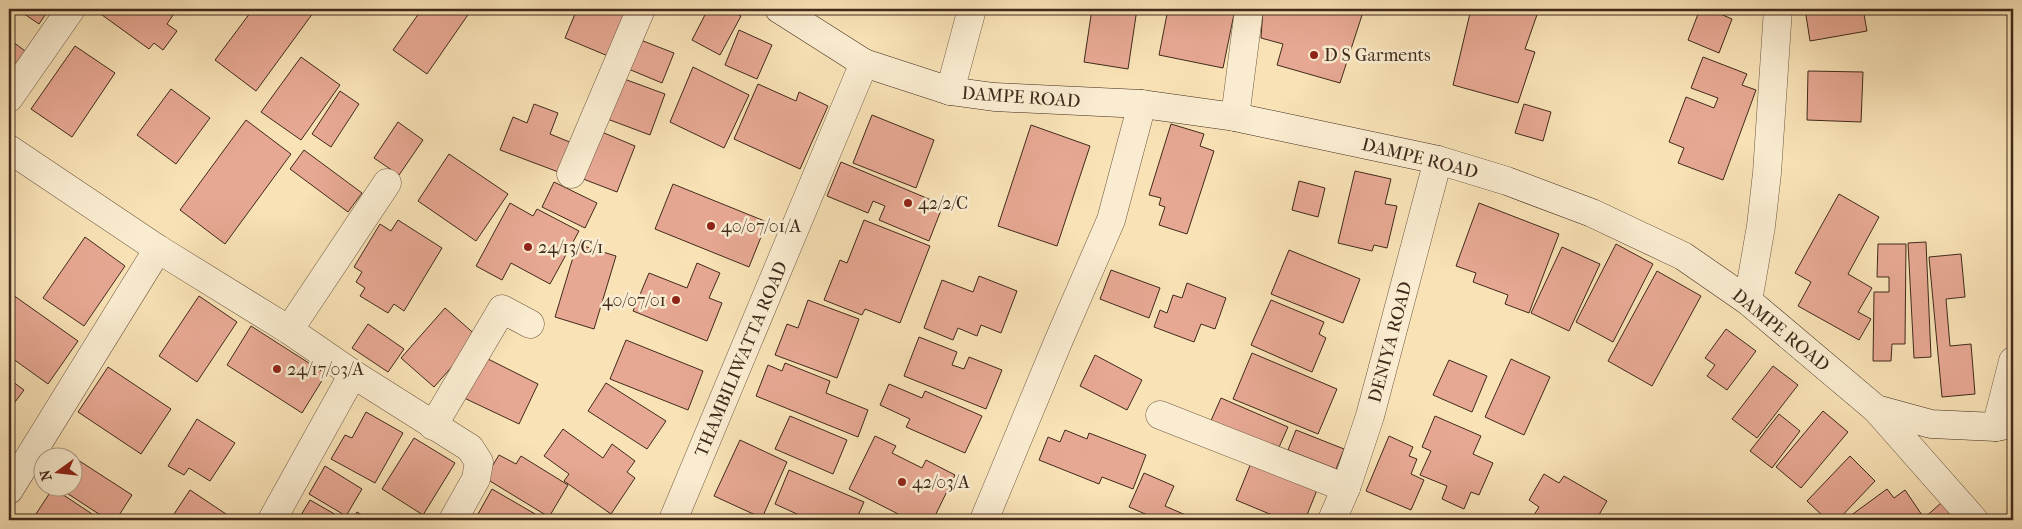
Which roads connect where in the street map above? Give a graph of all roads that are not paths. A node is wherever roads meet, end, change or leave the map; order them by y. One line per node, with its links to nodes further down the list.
1 (71, 9): 9 (street)
2 (641, 9): 14 (street)
3 (779, 9): 7 (street, DAMPE ROAD)
4 (972, 9): 8 (street)
5 (1249, 9): 11 (street)
6 (1778, 9): 17 (street)
7 (864, 63): 8 (street, DAMPE ROAD); 28 (street, THAMBILIWATTA ROAD)
8 (950, 91): 10 (street, DAMPE ROAD)
9 (9, 98)
10 (1142, 104): 11 (street, DAMPE ROAD); 31 (street)
11 (1235, 117): 13 (street, DAMPE ROAD)
12 (9, 149): 16 (street)
13 (1438, 160): 17 (street, DAMPE ROAD); 26 (street, DENIYA ROAD)
14 (571, 174)
15 (387, 183): 19 (street)
16 (158, 249): 19 (street); 27 (street)
17 (1748, 301): 22 (street, DAMPE ROAD)
18 (530, 324): 25 (street)
19 (289, 330): 21 (street)
20 (2013, 361): 24 (street)
21 (353, 374): 25 (street); 29 (street)
22 (1876, 409): 24 (street, DAMPE ROAD); 33 (street)
23 (1160, 415): 26 (street)
24 (2004, 425)
25 (433, 426): 30 (street)
26 (1346, 488): 32 (street, DENIYA ROAD)
27 (9, 490)
28 (677, 519)
29 (272, 520)
30 (453, 520)
31 (984, 520)
32 (1332, 520)
33 (1974, 520)

